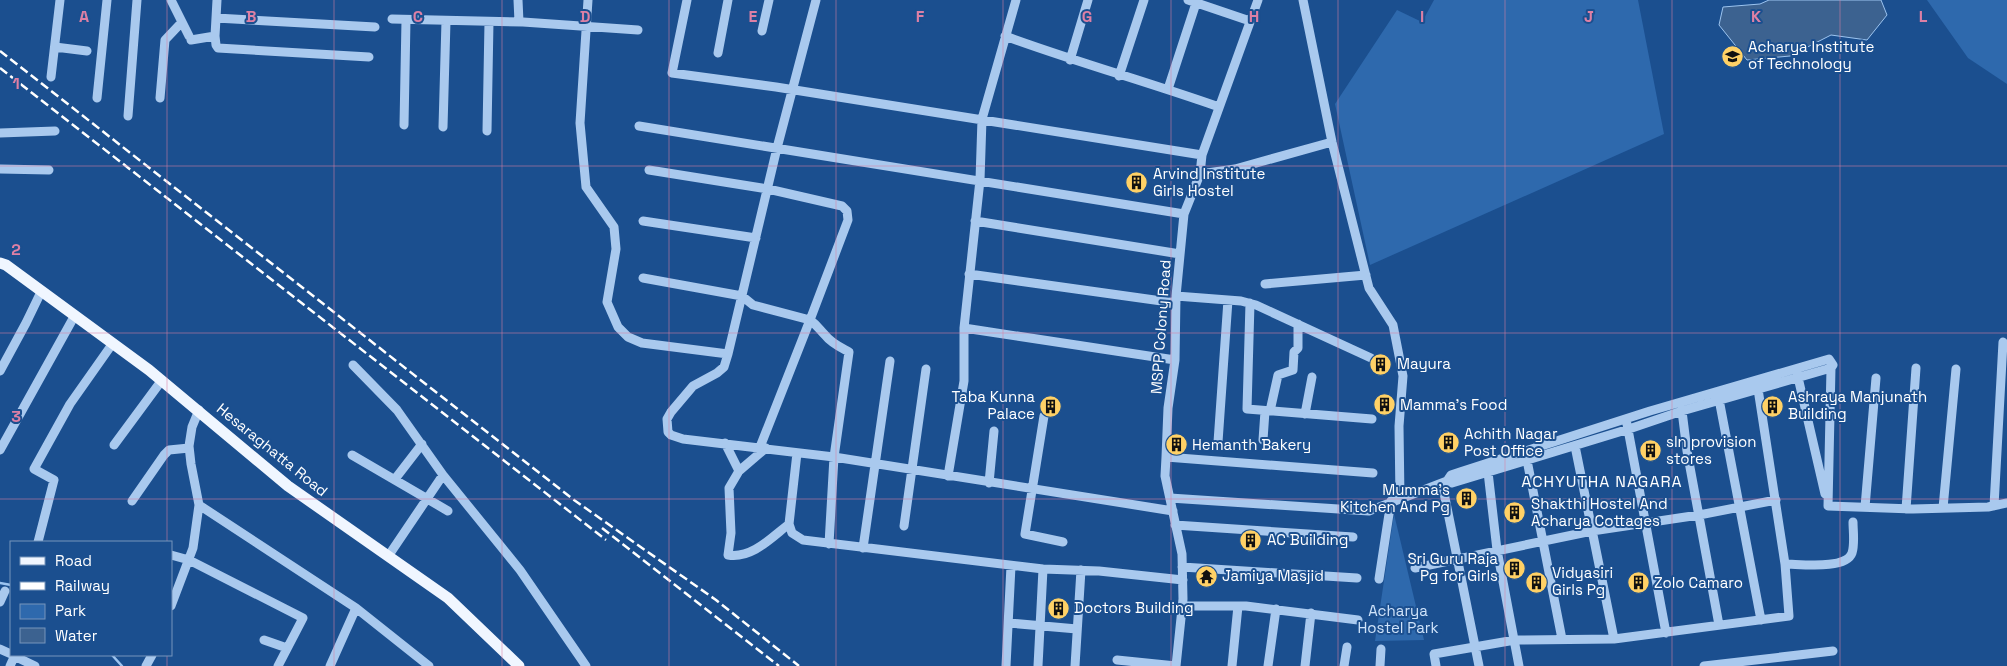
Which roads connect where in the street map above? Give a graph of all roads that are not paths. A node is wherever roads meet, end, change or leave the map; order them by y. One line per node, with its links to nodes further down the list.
1 (60, 0): 32 (street)
2 (107, 0): 41 (street)
3 (137, 0): 44 (street)
4 (171, 0): 23 (street)
5 (217, 0): 18 (street)
6 (518, 0): 25 (street)
7 (588, 0): 27 (street)
8 (687, 0): 40 (street)
9 (728, 0): 34 (street)
10 (768, 0): 29 (street)
11 (816, 0): 40 (street)
12 (1016, 0): 31 (street)
13 (1088, 0): 36 (street)
14 (1144, 0): 37 (street)
15 (1258, 0): 21 (street, MSPP Colony Road)
16 (1303, 0): 52 (street)
17 (1194, 1): 21 (street); 39 (street)
18 (216, 18): 26 (street); 30 (street)
19 (392, 20): 20 (street)
20 (406, 20): 22 (street); 46 (street)
21 (1250, 20): 43 (street, MSPP Colony Road)
22 (446, 21): 24 (street); 48 (street)
23 (182, 22): 30 (street); 42 (street)
24 (490, 22): 25 (street); 50 (street)
25 (519, 22): 27 (street)
26 (375, 27)
27 (587, 28): 28 (street); 82 (street)
28 (638, 30)
29 (762, 31)
30 (215, 36): 35 (street)
31 (1005, 36): 36 (street); 45 (street)
32 (55, 47): 33 (street); 38 (street)
33 (87, 51)
34 (718, 53)
35 (369, 58)
36 (1070, 60): 37 (street)
37 (1119, 76): 39 (street)
38 (51, 77)
39 (1168, 89): 43 (street)
40 (793, 90): 45 (street); 53 (street)
41 (97, 98)
42 (160, 98)
43 (1219, 107): 54 (street, MSPP Colony Road)
44 (128, 116)
45 (982, 119): 54 (street); 59 (street)
46 (404, 125)
47 (638, 126): 53 (street)
48 (443, 127)
49 (55, 131): 51 (street)
50 (487, 131)
51 (0, 134)
52 (1332, 142): 58 (street); 68 (street)
53 (777, 148): 59 (street); 60 (street)
54 (1202, 155): 58 (street, MSPP Colony Road)
55 (0, 169): 56 (street)
56 (49, 170)
57 (649, 170): 60 (street)
58 (1200, 174): 61 (street, MSPP Colony Road)
59 (980, 180): 61 (street); 63 (street)
60 (768, 189): 64 (street); 77 (street)
61 (1184, 214): 65 (street, MSPP Colony Road)
62 (643, 220): 64 (street)
63 (975, 221): 65 (street); 67 (street)
64 (756, 238): 72 (street)
65 (1180, 254): 73 (street, MSPP Colony Road)
66 (0, 263): 71 (main road, Hesaraghatta Road)
67 (970, 274): 73 (street); 79 (street)
68 (1366, 275): 70 (street); 133 (street)
69 (644, 278): 72 (street)
70 (1265, 284)
71 (41, 292): 76 (main road, Hesaraghatta Road); 90 (street)
72 (742, 296): 77 (street); 82 (street)
73 (1176, 299): 74 (street); 84 (street, MSPP Colony Road)
74 (1228, 300): 75 (street); 107 (street)
75 (1250, 303): 78 (street); 98 (street)
76 (75, 315): 81 (main road, Hesaraghatta Road); 114 (street)
77 (810, 320): 112 (street); 118 (street)
78 (1298, 324): 83 (street); 98 (street)
79 (964, 328): 84 (street); 126 (street)
80 (2003, 342): 140 (street)
81 (113, 343): 94 (main road, Hesaraghatta Road); 154 (street)
82 (728, 354): 108 (street)
83 (1370, 358)
84 (1175, 360): 119 (street, MSPP Colony Road)
85 (890, 361): 120 (street)
86 (354, 365): 109 (street)
87 (1916, 368): 143 (street)
88 (926, 369): 121 (street)
89 (1956, 369): 142 (street)
90 (0, 371)
91 (1797, 372): 95 (street); 96 (street); 139 (street); 139 (street)
92 (1312, 377): 100 (street)
93 (1876, 378): 141 (street)
94 (162, 380): 97 (main road, Hesaraghatta Road); 110 (street)
95 (1758, 389): 96 (street); 134 (street)
96 (1719, 396): 99 (street); 103 (street); 138 (street)
97 (199, 410): 113 (street); 161 (main road, Hesaraghatta Road)
98 (1268, 411): 100 (street); 106 (street)
99 (1682, 411): 104 (street); 146 (street)
100 (1305, 414): 102 (street)
101 (1044, 416): 130 (street)
102 (1372, 419)
103 (1626, 419): 104 (street); 117 (street)
104 (1629, 429): 111 (street); 148 (street)
105 (994, 431): 129 (street)
106 (1263, 440)
107 (1218, 442)
108 (725, 443): 112 (street); 122 (street)
109 (422, 444): 125 (street); 127 (street)
110 (114, 445)
111 (1575, 446): 117 (street); 152 (street)
112 (763, 447): 115 (street); 122 (street)
113 (190, 448): 135 (street); 137 (street)
114 (0, 450)
115 (797, 453): 118 (street); 149 (street)
116 (352, 455): 127 (street)
117 (1527, 456): 123 (street); 128 (street); 155 (street)
118 (834, 457): 120 (street); 157 (street)
119 (1166, 457): 124 (street); 132 (street, MSPP Colony Road)
120 (876, 465): 121 (street); 158 (street)
121 (912, 470): 126 (street); 151 (street)
122 (739, 471): 149 (street)
123 (1488, 472): 128 (street); 159 (street)
124 (1374, 473)
125 (443, 475): 131 (street); 207 (street)
126 (948, 476): 129 (street)
127 (395, 479): 131 (street)
128 (1444, 482): 133 (street); 162 (street)
129 (989, 483): 130 (street)
130 (1032, 490): 145 (street); 156 (street)
131 (428, 498): 144 (street); 161 (street)
132 (1170, 498): 133 (street); 145 (street, MSPP Colony Road)
133 (1396, 500): 171 (street)
134 (1776, 500): 138 (street); 164 (street)
135 (132, 501)
136 (2007, 503): 140 (street)
137 (200, 504): 163 (street); 178 (street)
138 (1740, 506): 146 (street); 182 (street)
139 (1828, 506): 141 (street)
140 (1994, 506): 142 (street)
141 (1864, 507): 143 (street)
142 (1943, 508): 143 (street)
143 (1906, 509)
144 (448, 511)
145 (1173, 511): 150 (street, MSPP Colony Road)
146 (1699, 515): 148 (street); 184 (street)
147 (1853, 522): 164 (street)
148 (1646, 523): 152 (street); 187 (street)
149 (789, 524): 157 (street)
150 (1175, 525): 153 (street); 166 (street, MSPP Colony Road)
151 (904, 526)
152 (1592, 531): 155 (street); 189 (street)
153 (1353, 537)
154 (38, 541)
155 (1543, 541): 159 (street); 188 (street)
156 (1064, 542)
157 (829, 544): 158 (street)
158 (863, 548): 165 (street)
159 (1498, 550): 162 (street); 191 (street)
160 (172, 555): 163 (street)
161 (389, 555): 206 (main road, Hesaraghatta Road)
162 (1457, 558): 167 (street); 192 (street)
163 (189, 560): 175 (street); 194 (street)
164 (1785, 564): 182 (street)
165 (1011, 566): 168 (street); 183 (street)
166 (1182, 567): 170 (street); 172 (street, MSPP Colony Road)
167 (1415, 568)
168 (1043, 570): 169 (street); 185 (street)
169 (1082, 570): 172 (street); 186 (street)
170 (1357, 578)
171 (1379, 579)
172 (1182, 580): 176 (street, MSPP Colony Road)
173 (5, 591): 174 (street)
174 (0, 602)
175 (172, 603)
176 (1182, 606): 177 (street); 211 (street, MSPP Colony Road)
177 (1238, 606): 179 (street); 212 (street)
178 (356, 608): 204 (street); 205 (street)
179 (1276, 609): 180 (street); 213 (street)
180 (1311, 613): 181 (street); 214 (street)
181 (1358, 620)
182 (1761, 620): 184 (street)
183 (1009, 623): 185 (street); 208 (street)
184 (1719, 625): 187 (street)
185 (1040, 626): 186 (street); 209 (street)
186 (1077, 629): 210 (street)
187 (1666, 633): 189 (street)
188 (1562, 639): 189 (street); 191 (street)
189 (1614, 639)
190 (264, 640): 194 (street)
191 (1515, 640): 192 (street); 219 (street)
192 (1475, 646): 217 (street); 218 (street)
193 (1347, 647): 215 (street)
194 (287, 648): 203 (street)
195 (1381, 649): 216 (street)
196 (1833, 651): 198 (street)
197 (15, 656): 202 (street)
198 (1799, 656): 200 (street); 220 (street)
199 (1117, 660): 211 (street)
200 (1758, 663): 201 (street)
201 (1710, 665)
202 (35, 666)
203 (278, 666)
204 (330, 666)
205 (429, 666)
206 (519, 666)
207 (586, 666)
208 (1006, 666)
209 (1038, 666)
210 (1075, 666)
211 (1176, 666)
212 (1232, 666)
213 (1268, 666)
214 (1305, 666)
215 (1344, 666)
216 (1380, 666)
217 (1436, 666)
218 (1479, 666)
219 (1519, 666)
220 (1801, 666)

